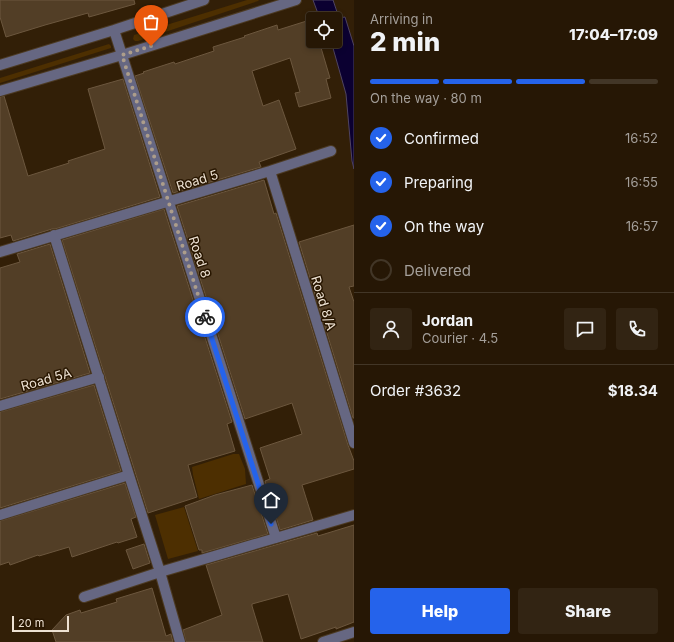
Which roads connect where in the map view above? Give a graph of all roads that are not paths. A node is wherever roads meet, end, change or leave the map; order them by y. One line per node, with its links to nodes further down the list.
1 (204, 0): 3 (street)
2 (296, 0): 4 (street)
3 (114, 30): 4 (street, Road 8); 5 (street)
4 (122, 55): 6 (street); 9 (street, Road 8)
5 (0, 65)
6 (0, 91)
7 (331, 151): 8 (street, Road 5)
8 (270, 171): 9 (street, Road 5); 14 (street, Road 8/A)
9 (169, 202): 10 (street, Road 5); 18 (street, Road 8)
10 (54, 235): 11 (street, Road 5); 12 (street)
11 (0, 252)
12 (99, 377): 13 (street, Road 5A); 15 (street)
13 (0, 406)
14 (354, 443)
15 (129, 475): 16 (street); 19 (street)
16 (0, 515)
17 (354, 515): 18 (street)
18 (276, 538): 19 (street)
19 (160, 572): 20 (street); 22 (street)
20 (84, 596)
21 (354, 632): 23 (street)
22 (180, 642)
23 (322, 642)

